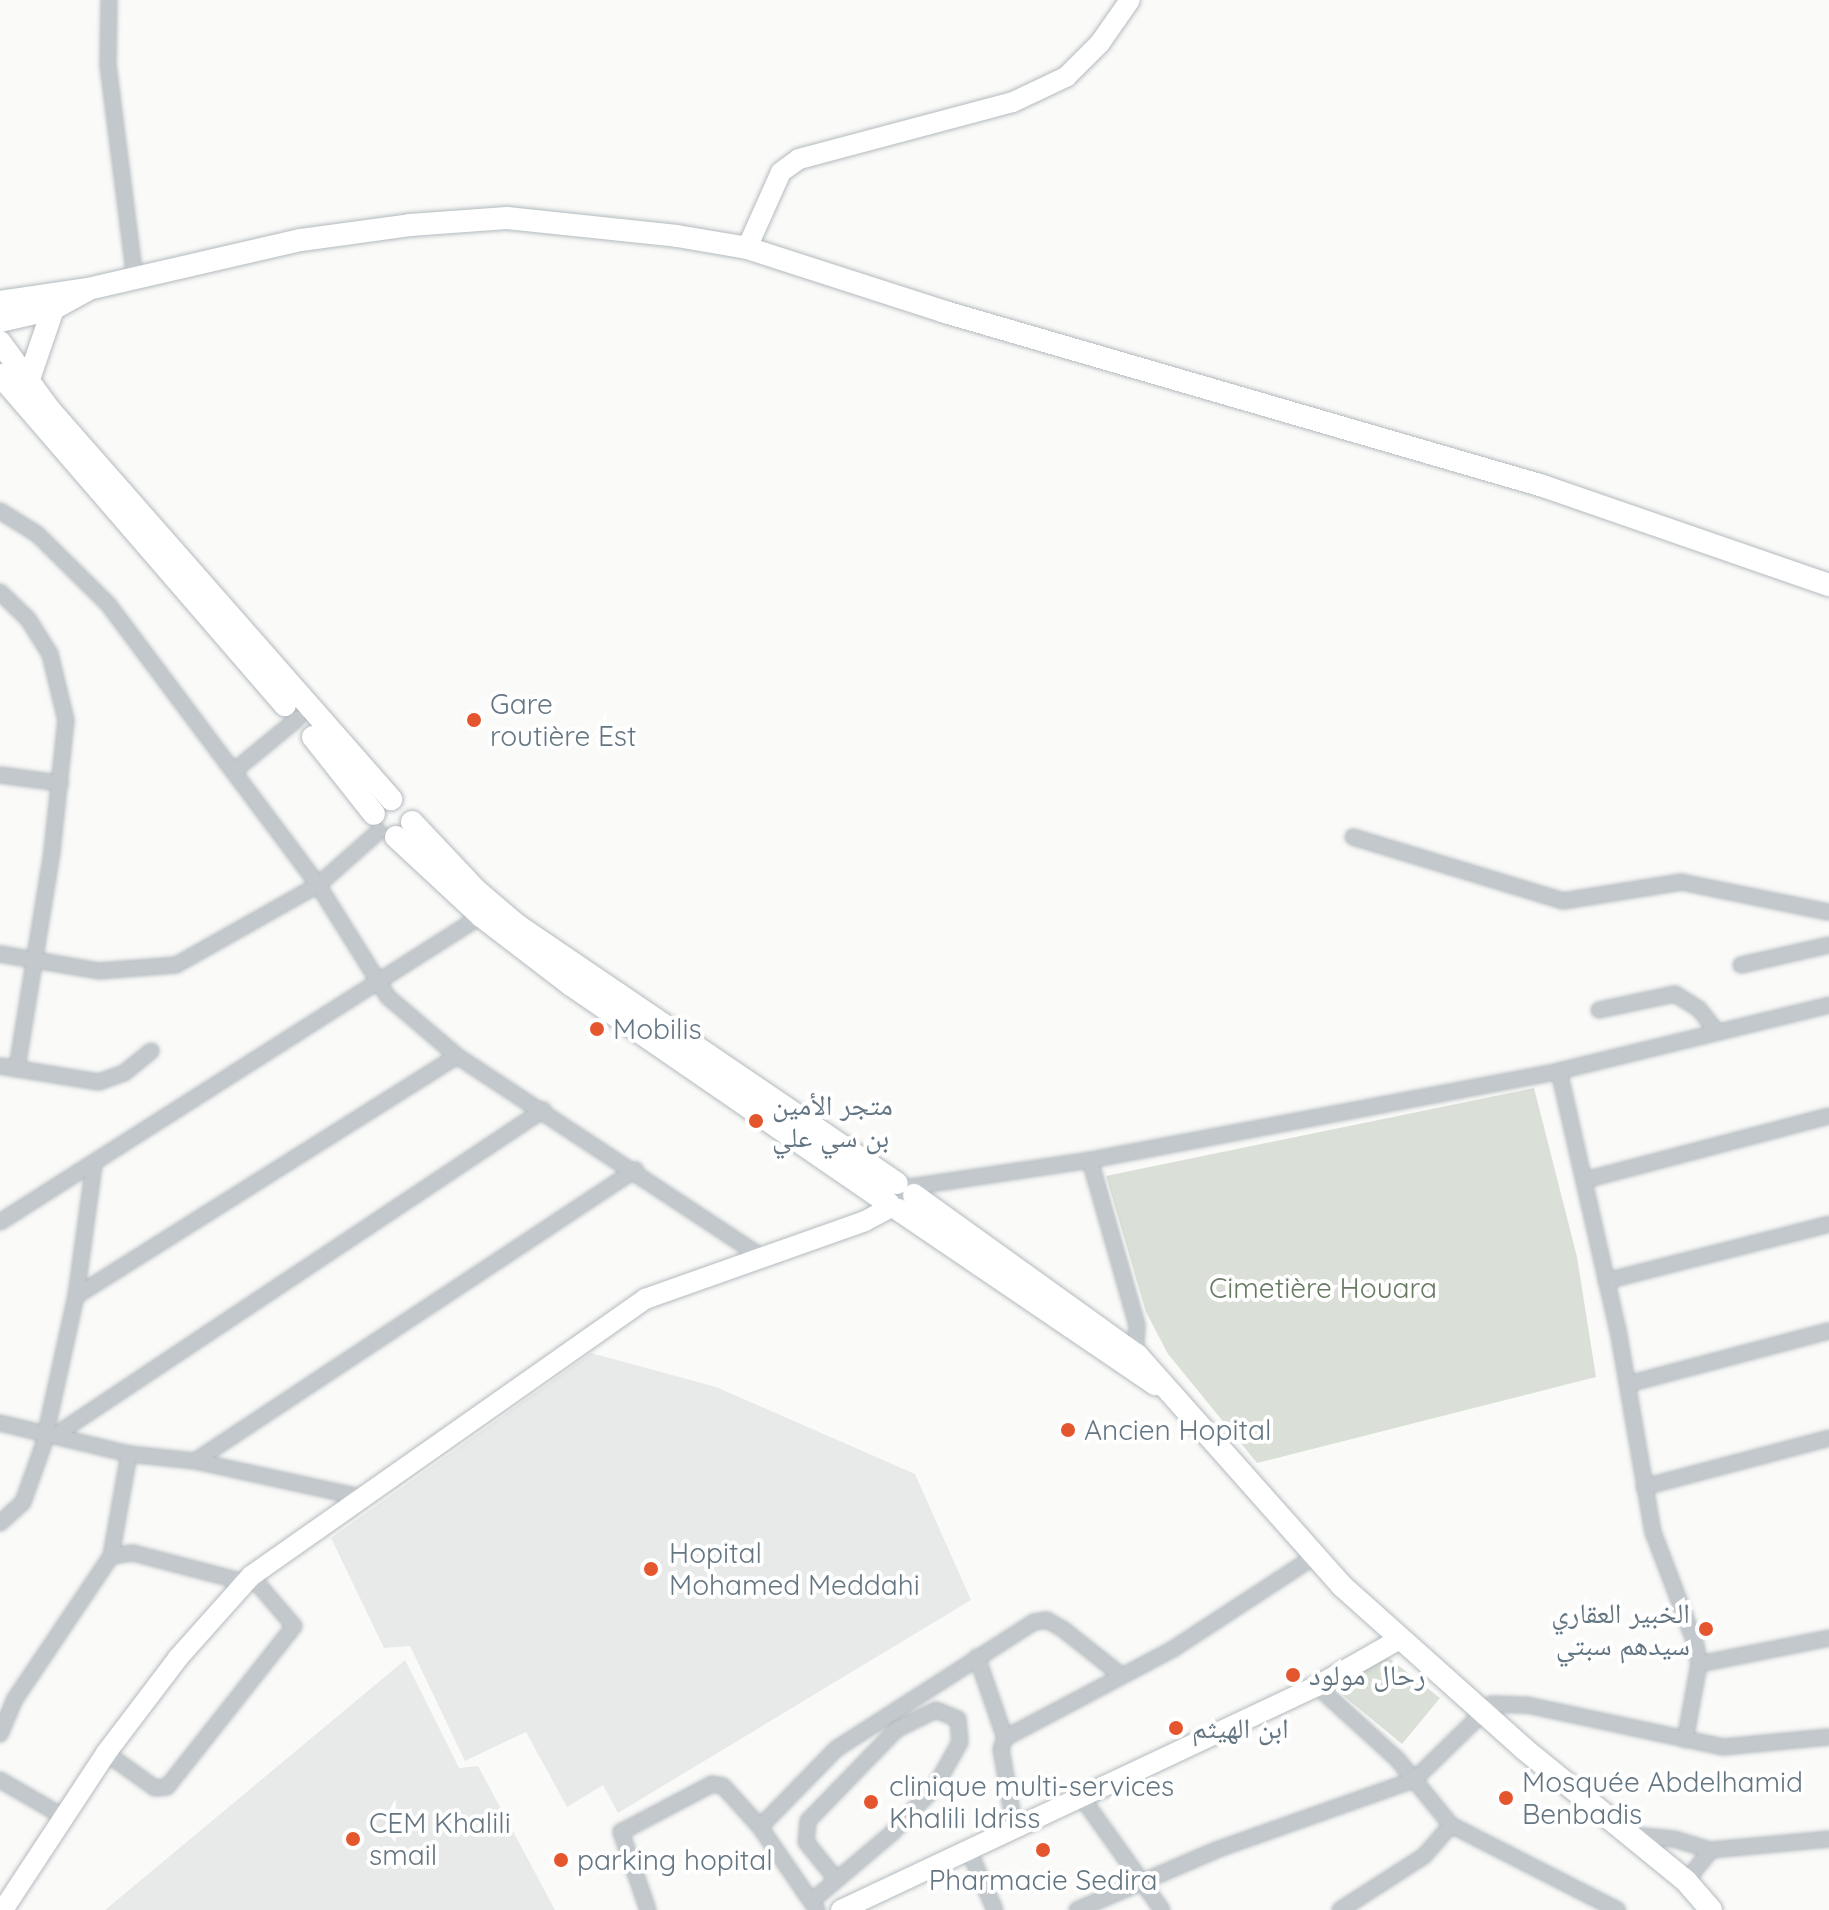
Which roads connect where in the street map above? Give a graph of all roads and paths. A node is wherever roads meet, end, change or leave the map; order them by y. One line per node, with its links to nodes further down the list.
1 (109, 0): 4 (street)
2 (1130, 0): 3 (main road)
3 (747, 248): 4 (main road); 13 (main road)
4 (135, 279): 5 (main road)
5 (88, 289): 6 (main road); 7 (main road)
6 (0, 302)
7 (53, 309): 8 (main road); 11 (main road)
8 (0, 321)
9 (0, 342): 11 (main road)
10 (0, 375): 11 (main road)
11 (15, 389): 15 (main road); 19 (main road)
12 (0, 511): 16 (street)
13 (1829, 585)
14 (0, 592): 18 (street)
15 (297, 719): 16 (street); 20 (main road)
16 (234, 771): 22 (street)
17 (0, 775): 18 (street)
18 (60, 783): 27 (street)
19 (391, 799): 20 (main road); 20 (main road)
20 (390, 826): 22 (street); 24 (main road); 44 (main road)
21 (1353, 837): 23 (street)
22 (318, 885): 27 (street); 29 (street)
23 (1829, 912)
24 (481, 916): 29 (street); 44 (main road)
25 (1829, 945): 28 (street)
26 (0, 954): 27 (street)
27 (35, 958): 36 (street)
28 (1741, 965)
29 (377, 985): 34 (street); 41 (street)
30 (1829, 1005): 32 (street)
31 (1599, 1010): 32 (street)
32 (1716, 1031): 37 (street)
33 (151, 1051): 36 (street)
34 (457, 1056): 38 (street); 49 (street)
35 (0, 1066): 36 (street)
36 (17, 1069)
37 (1559, 1071): 40 (street); 43 (street)
38 (543, 1110): 42 (street); 54 (street)
39 (1829, 1116): 43 (street)
40 (1090, 1160): 44 (street); 51 (street)
41 (94, 1164): 45 (street); 49 (street)
42 (635, 1170): 47 (street); 57 (street)
43 (1585, 1180): 48 (street)
44 (900, 1198): 47 (main road); 51 (main road)
45 (0, 1222)
46 (1829, 1224): 48 (street)
47 (763, 1258): 59 (main road)
48 (1606, 1281): 52 (street)
49 (76, 1296): 54 (street)
50 (1829, 1331): 52 (street)
51 (1132, 1362): 62 (main road)
52 (1628, 1384): 58 (street)
53 (0, 1423): 54 (street)
54 (50, 1434): 56 (street); 60 (street)
55 (1829, 1438): 58 (street)
56 (129, 1454): 57 (street); 61 (street)
57 (195, 1461): 59 (street)
58 (1644, 1487): 67 (street)
59 (364, 1498): 63 (main road)
60 (0, 1523)
61 (111, 1556): 63 (street); 71 (street)
62 (1315, 1556): 65 (main road); 68 (street)
63 (248, 1579): 77 (main road); 77 (street)
64 (1829, 1638): 67 (street)
65 (1398, 1640): 69 (main road); 70 (main road)
66 (977, 1657): 68 (street); 73 (street); 83 (street)
67 (1699, 1664): 74 (street)
68 (1122, 1676): 73 (street)
69 (1317, 1686): 79 (street); 80 (main road)
70 (1481, 1711): 74 (street); 79 (street); 85 (main road)
71 (0, 1734)
72 (1829, 1737): 75 (street)
73 (1005, 1738): 84 (street)
74 (1685, 1740): 75 (street)
75 (1807, 1740): 76 (street)
76 (1829, 1749)
77 (106, 1753): 81 (main road)
78 (0, 1780): 81 (street)
79 (1414, 1780): 82 (street); 91 (street)
80 (1080, 1795): 84 (main road); 91 (street)
81 (64, 1817): 92 (main road)
82 (1451, 1825): 99 (street); 100 (street)
83 (760, 1827): 93 (street); 95 (street)
84 (1015, 1829): 88 (main road)
85 (1632, 1835): 87 (street); 90 (main road)
86 (1829, 1839): 87 (street)
87 (1711, 1850): 90 (street)
88 (969, 1851): 94 (main road); 96 (street)
89 (836, 1879): 89 (street); 93 (street)
90 (1686, 1881): 101 (main road)
91 (1142, 1882): 97 (street); 98 (street)
92 (4, 1903)
93 (815, 1905)
94 (852, 1908)
95 (648, 1910)
96 (995, 1910)
97 (1077, 1910)
98 (1162, 1910)
99 (1340, 1910)
100 (1618, 1910)
101 (1711, 1910)

